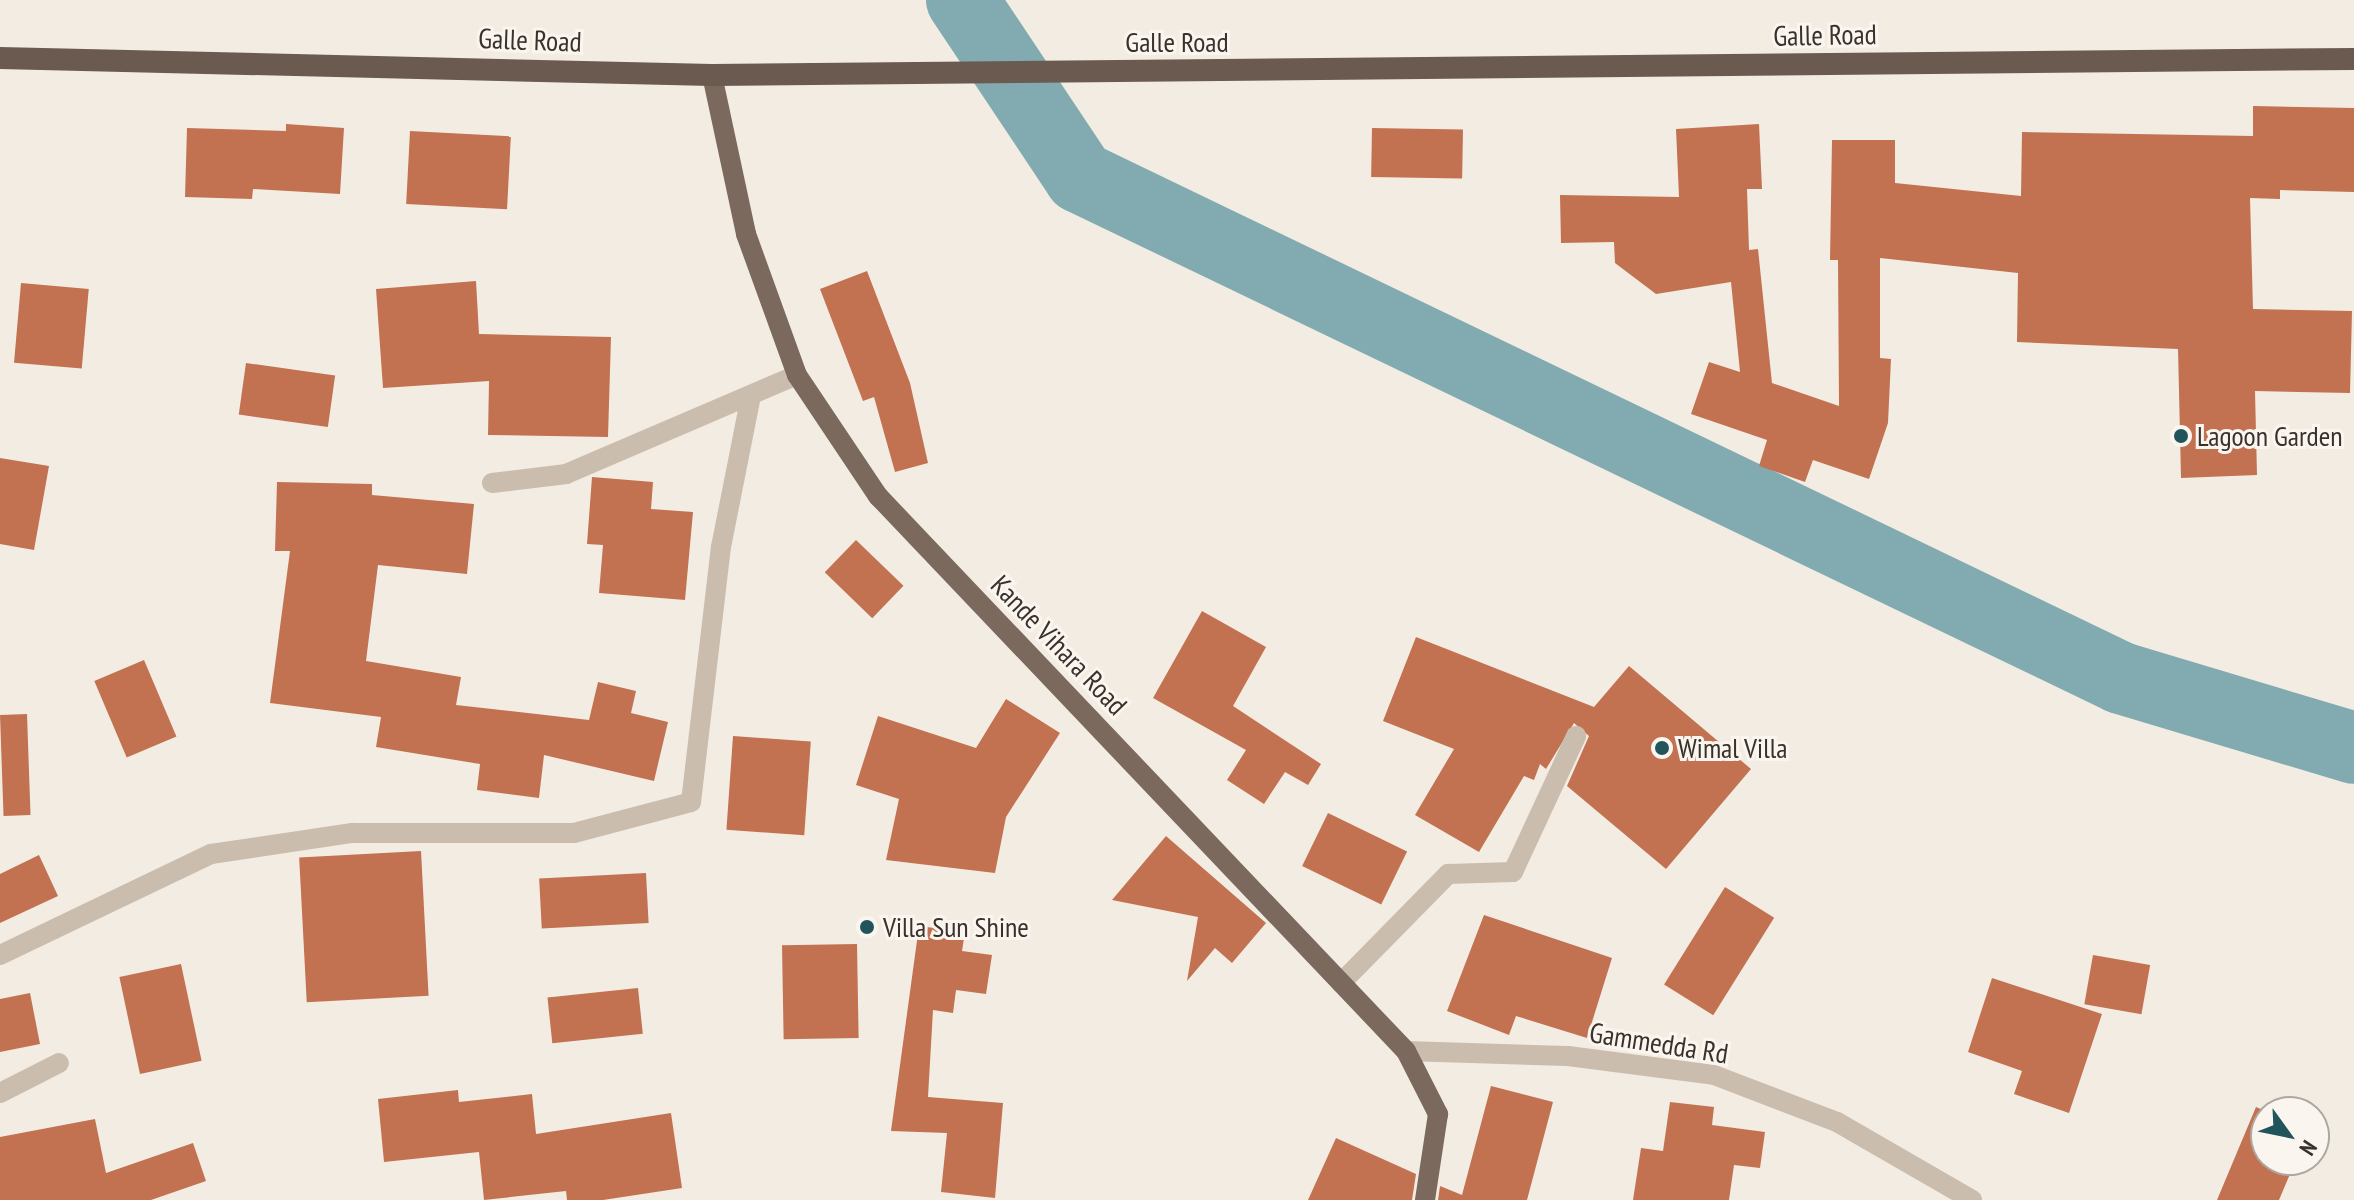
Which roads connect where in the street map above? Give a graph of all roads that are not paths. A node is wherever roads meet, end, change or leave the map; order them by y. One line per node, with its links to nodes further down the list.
1 (0, 58): 3 (highway, Galle Road)
2 (2354, 59): 3 (highway, Galle Road)
3 (712, 75): 4 (main road, Kande Vihara Road)
4 (797, 375): 5 (street); 9 (main road, Kande Vihara Road)
5 (751, 395): 6 (street); 8 (street)
6 (492, 483)
7 (1576, 736): 9 (street)
8 (0, 955)
9 (1341, 983): 10 (main road, Kande Vihara Road)
10 (1406, 1051): 13 (main road, Kande Vihara Road); 14 (street, Gammedda Rd)
11 (59, 1063): 12 (street)
12 (0, 1093)
13 (1425, 1200)
14 (1972, 1200)

